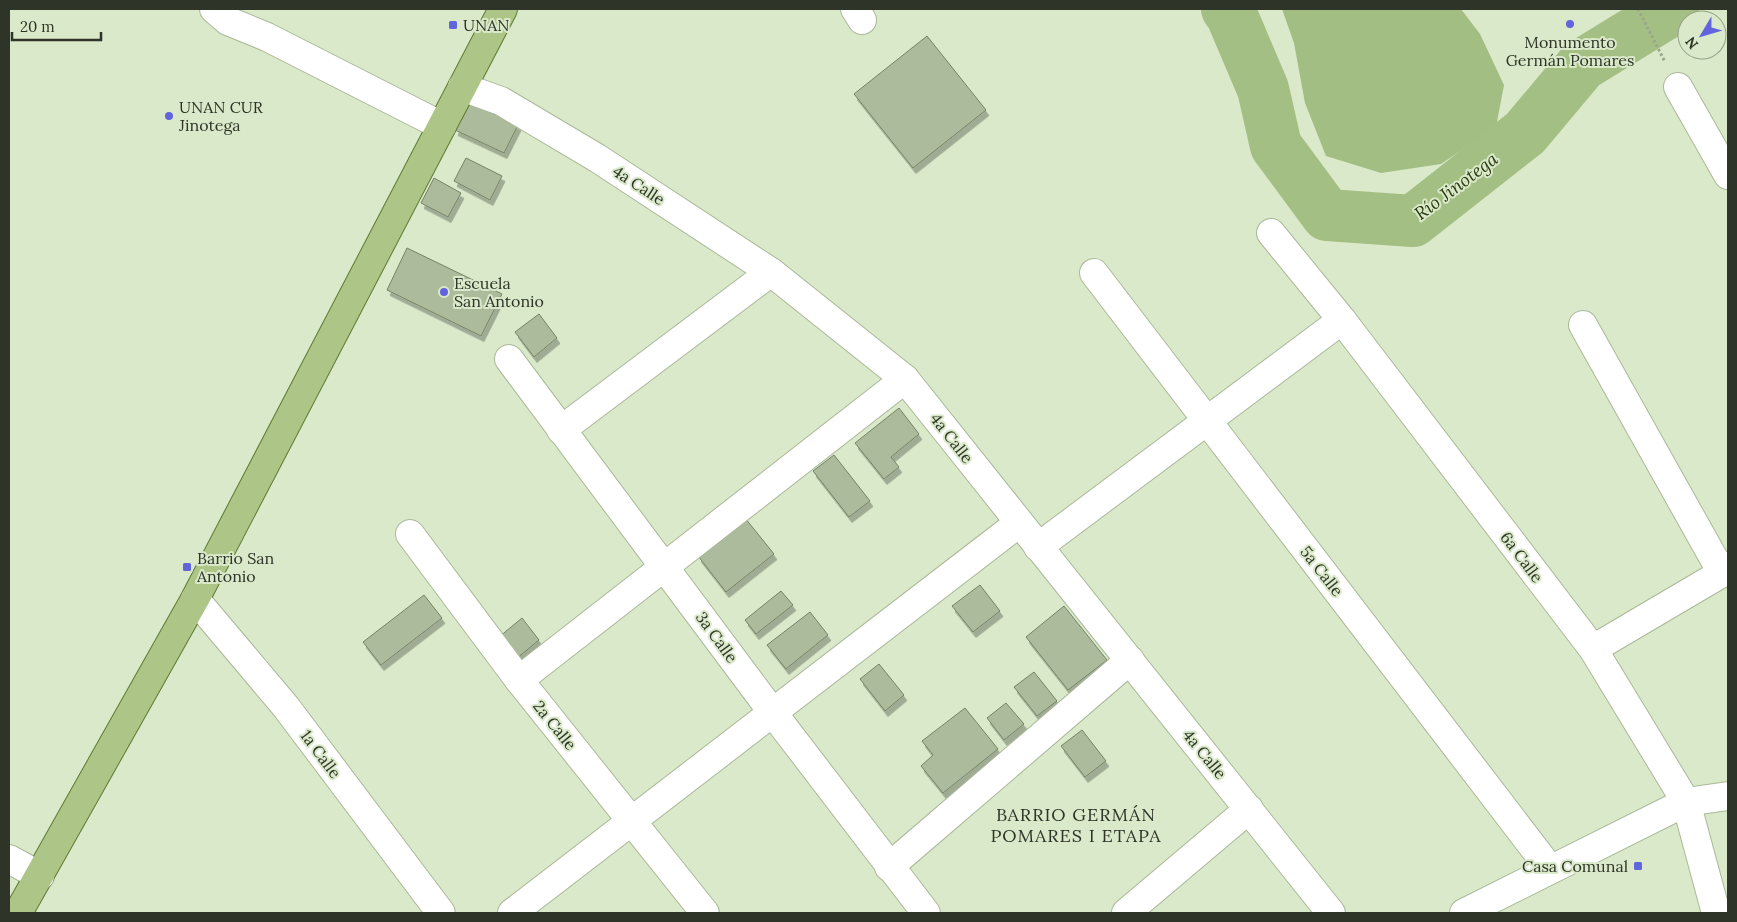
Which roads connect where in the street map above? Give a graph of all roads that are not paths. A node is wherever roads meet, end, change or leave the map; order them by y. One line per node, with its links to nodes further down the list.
1 (214, 9): 5 (street)
2 (504, 9): 3 (main road)
3 (462, 87): 5 (main road); 8 (street, 4a Calle)
4 (1678, 87): 6 (street)
5 (442, 126): 21 (main road)
6 (1728, 175)
7 (1271, 233): 10 (street, 6a Calle)
8 (771, 272): 13 (street, 4a Calle); 15 (street)
9 (1094, 273): 14 (street, 5a Calle)
10 (1342, 320): 14 (street); 22 (street, 6a Calle)
11 (1583, 325): 20 (street)
12 (509, 359): 15 (street, 3a Calle)
13 (905, 379): 16 (street, 4a Calle); 19 (street)
14 (1206, 421): 18 (street); 32 (street, 5a Calle)
15 (561, 430): 19 (street, 3a Calle)
16 (1019, 523): 18 (street, 4a Calle); 25 (street)
17 (410, 534): 24 (street, 2a Calle)
18 (1038, 547): 23 (street, 4a Calle)
19 (665, 565): 24 (street); 25 (street, 3a Calle)
20 (1725, 569): 22 (street)
21 (195, 599): 33 (main road); 35 (street, 1a Calle)
22 (1593, 649): 27 (street, 6a Calle)
23 (1130, 660): 28 (street, 4a Calle); 31 (street)
24 (519, 680): 29 (street, 2a Calle)
25 (774, 713): 29 (street); 31 (street, 3a Calle)
26 (1728, 796): 27 (street)
27 (1686, 802): 32 (street); 42 (street, 6a Calle)
28 (1249, 809): 39 (street); 40 (street, 4a Calle)
29 (631, 820): 36 (street); 37 (street, 2a Calle)
30 (9, 859): 33 (street)
31 (890, 867): 38 (street, 3a Calle)
32 (1550, 869): 41 (street)
33 (40, 876): 34 (main road)
34 (18, 913)
35 (441, 913)
36 (512, 913)
37 (705, 913)
38 (926, 913)
39 (1126, 913)
40 (1331, 913)
41 (1464, 913)
42 (1716, 913)

